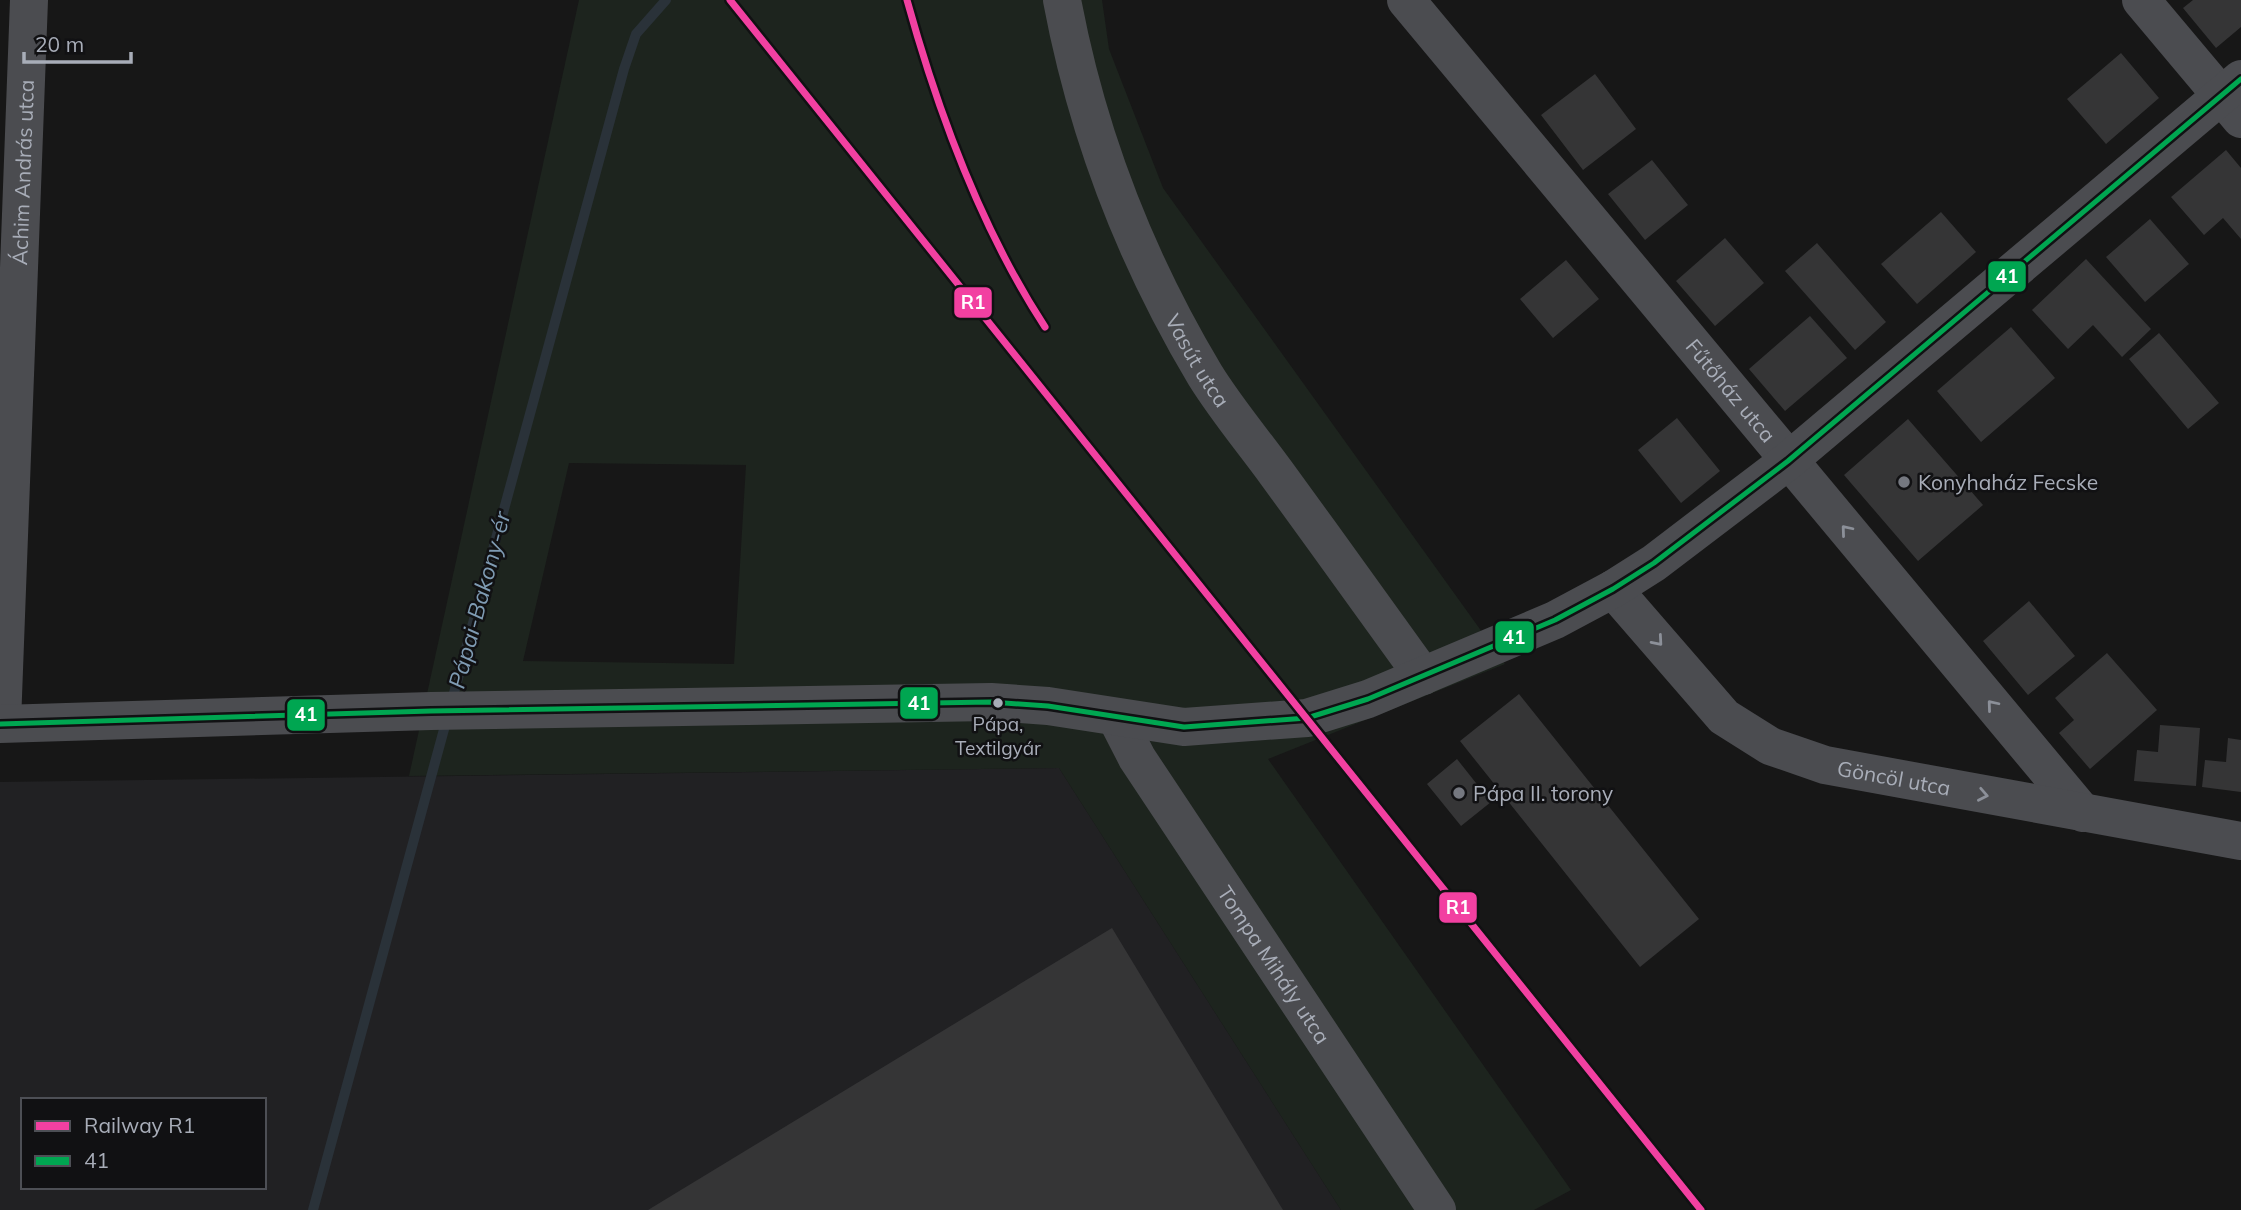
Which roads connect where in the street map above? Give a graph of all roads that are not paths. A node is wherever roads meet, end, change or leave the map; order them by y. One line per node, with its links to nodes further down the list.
1 (29, 0): 10 (street, Áchim András utca)
2 (1062, 0): 8 (street, Vasút utca)
3 (1406, 0): 6 (street, Fűtőház utca)
4 (2141, 0): 5 (street)
5 (2234, 98): 6 (street)
6 (1788, 461): 7 (street); 11 (street, Fűtőház utca, one-way to 6)
7 (1613, 589): 8 (street); 11 (street, Göncöl utca, one-way to 11)
8 (1423, 676): 9 (street)
9 (1115, 717): 10 (street); 13 (street, Tompa Mihály utca)
10 (1, 723)
11 (2083, 813): 12 (street, Göncöl utca)
12 (2241, 841)
13 (1437, 1210)

